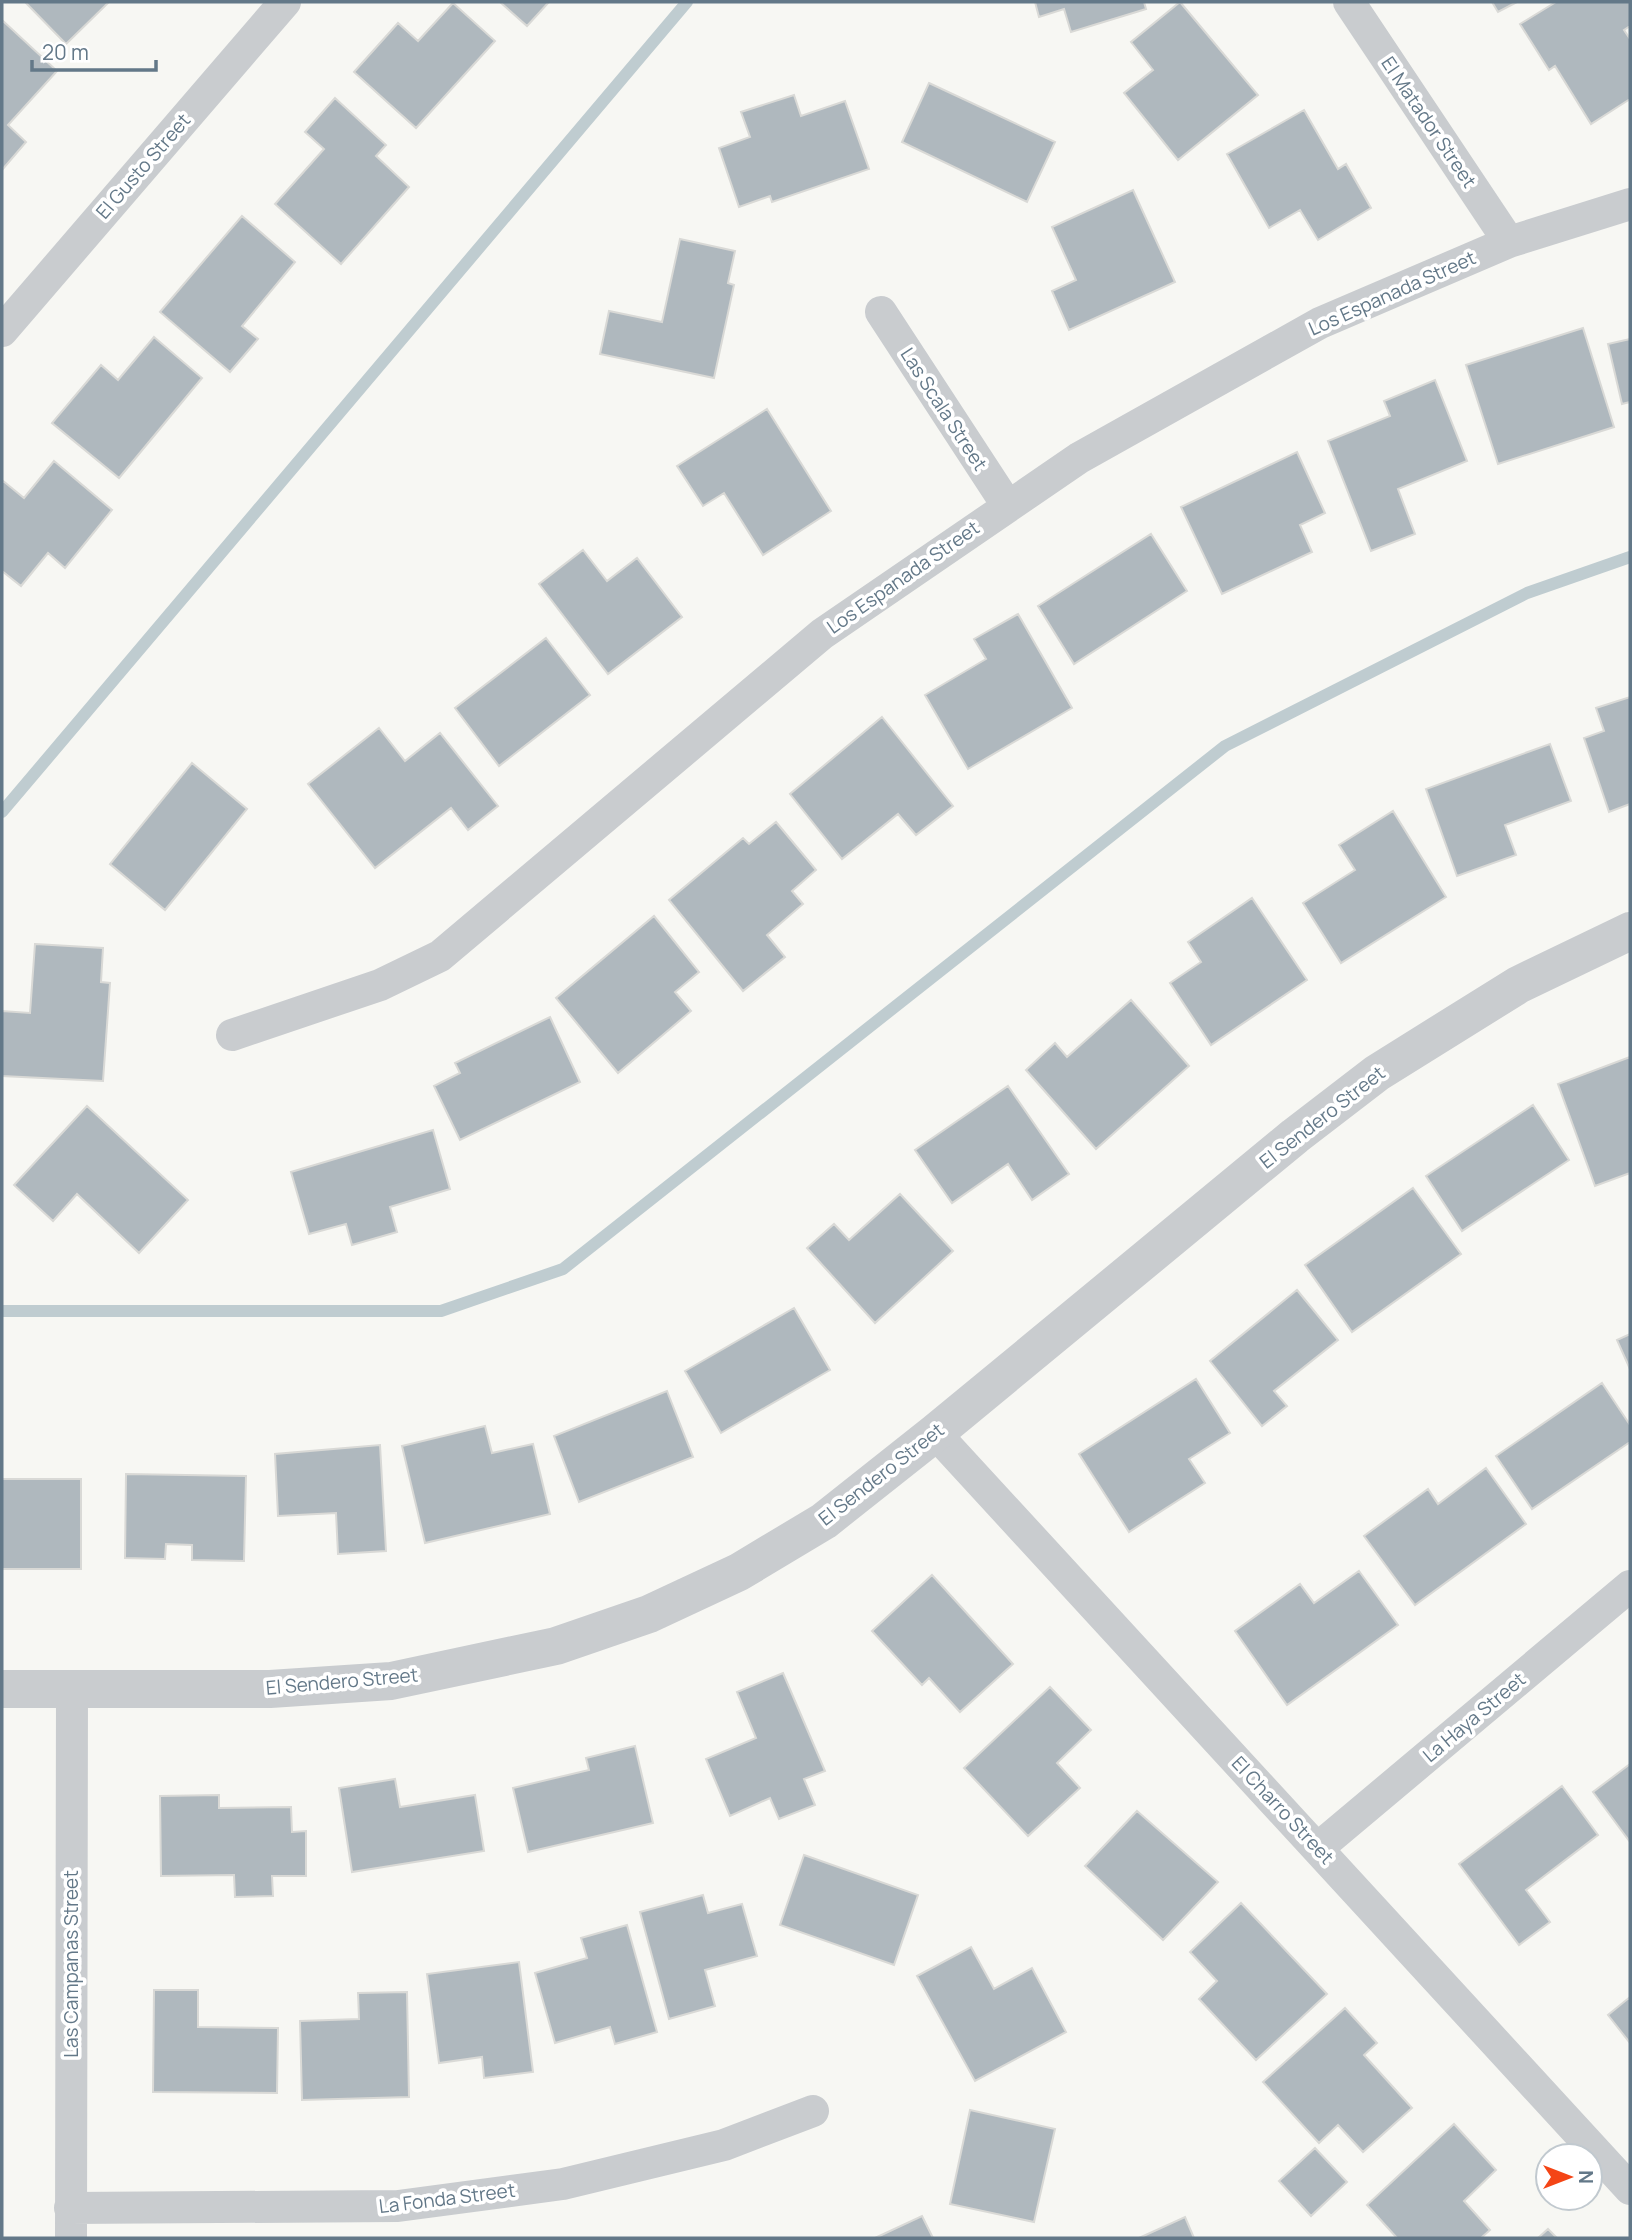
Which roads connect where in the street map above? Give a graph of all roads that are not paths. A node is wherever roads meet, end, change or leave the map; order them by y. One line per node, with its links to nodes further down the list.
1 (285, 2): 6 (street, El Gusto Street)
2 (1349, 2): 4 (street, El Matador Street)
3 (1630, 204): 4 (street, Los Espanada Street)
4 (1509, 242): 7 (street, Los Espanada Street)
5 (881, 312): 7 (street, Las Scala Street)
6 (2, 331)
7 (1007, 505): 9 (street, Los Espanada Street)
8 (1630, 931): 10 (street, El Sendero Street)
9 (232, 1035)
10 (935, 1433): 13 (street, El Sendero Street); 14 (street, El Charro Street)
11 (1630, 1586): 14 (street, La Haya Street)
12 (2, 1689): 13 (street, El Sendero Street)
13 (72, 1690): 17 (street, Las Campanas Street)
14 (1318, 1848): 16 (street, El Charro Street)
15 (813, 2111): 17 (street, La Fonda Street)
16 (1630, 2189)
17 (71, 2223)

